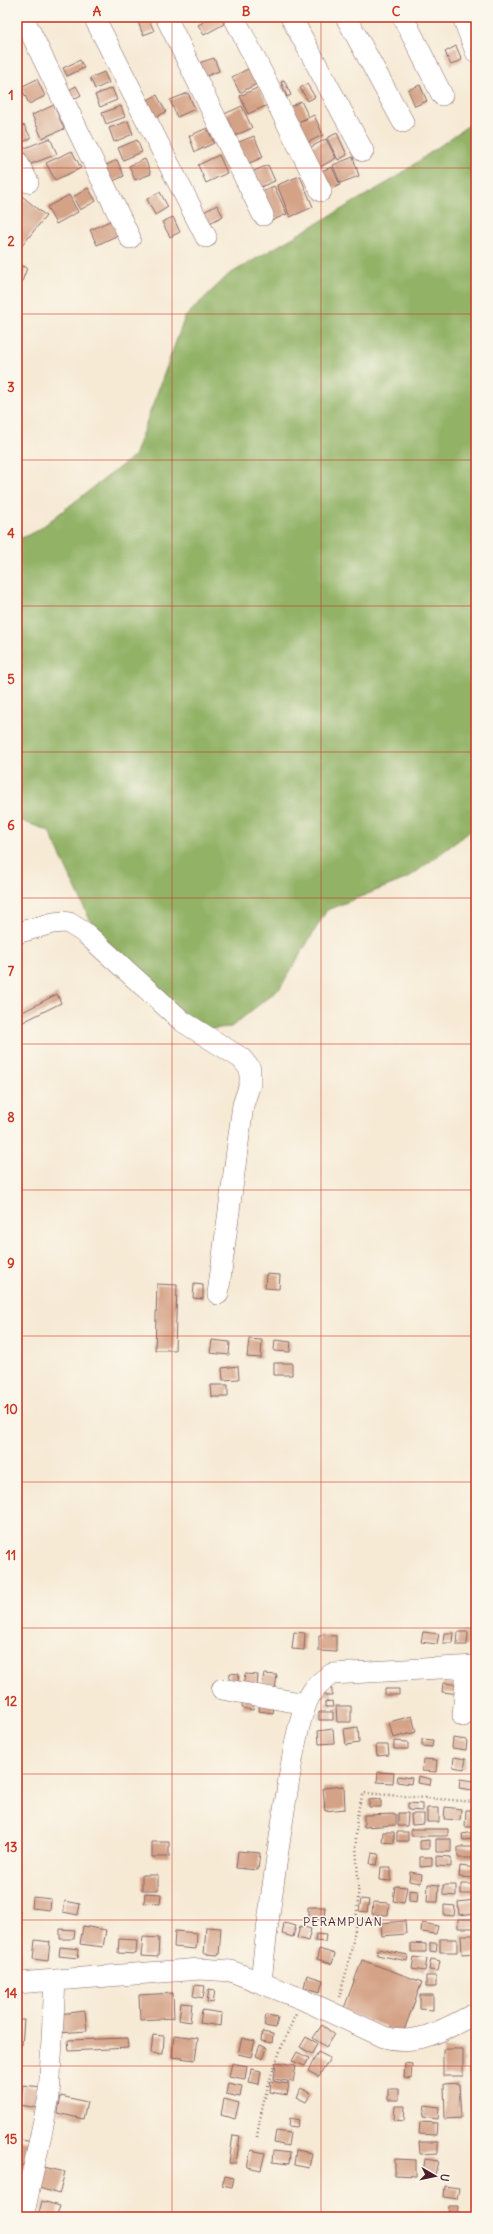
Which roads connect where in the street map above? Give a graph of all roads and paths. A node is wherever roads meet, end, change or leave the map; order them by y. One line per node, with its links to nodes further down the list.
1 (23, 17): 18 (street)
2 (94, 17): 17 (street)
3 (166, 17): 16 (street)
4 (234, 17): 15 (street)
5 (291, 17): 12 (street)
6 (346, 17): 11 (street)
7 (403, 17): 10 (street)
8 (463, 17): 9 (street)
9 (476, 52)
10 (442, 95)
11 (402, 122)
12 (363, 151)
13 (17, 161): 14 (street)
14 (28, 182)
15 (321, 190)
16 (263, 215)
17 (206, 237)
18 (130, 238)
19 (17, 933): 20 (street)
20 (218, 1294)
21 (471, 1667): 23 (street); 24 (street)
22 (222, 1689): 23 (street)
23 (306, 1704): 27 (street)
24 (463, 1716)
25 (476, 1802): 30 (path)
26 (55, 1981): 27 (street); 28 (street); 33 (street)
27 (261, 1982): 29 (street)
28 (17, 1983)
29 (302, 1999): 30 (street); 32 (path)
30 (335, 2013): 31 (street)
31 (476, 2013)
32 (257, 2137)
33 (23, 2217)

